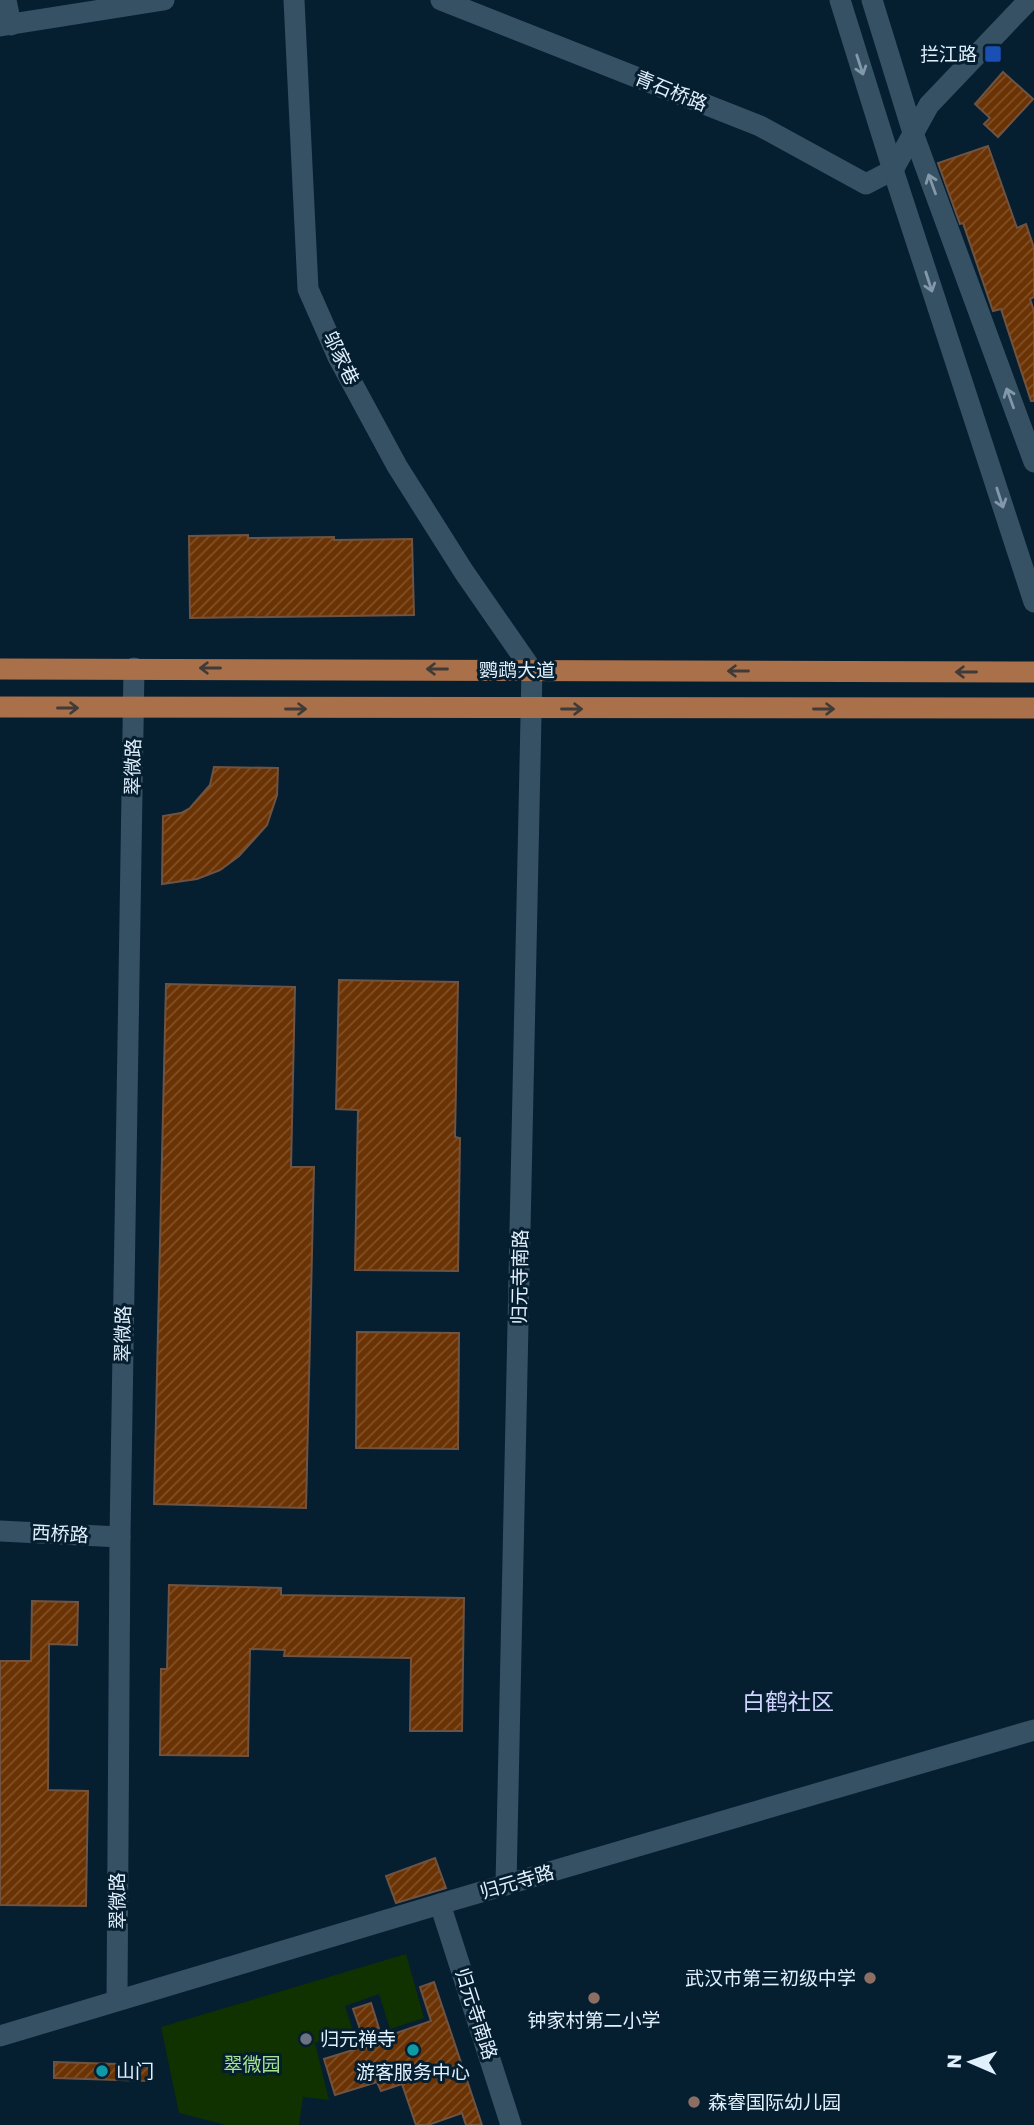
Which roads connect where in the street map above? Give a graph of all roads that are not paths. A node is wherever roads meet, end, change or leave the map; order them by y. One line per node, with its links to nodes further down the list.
1 (6, 0): 9 (street)
2 (164, 0): 8 (street)
3 (294, 0): 16 (street, 邬家巷)
4 (441, 0): 11 (street, 青石桥路)
5 (840, 0): 11 (street, one-way to 11)
6 (872, 0): 10 (street)
7 (1029, 0): 10 (street)
8 (82, 7): 9 (street)
9 (6, 25)
10 (913, 134): 11 (street); 12 (street, one-way to 10)
11 (893, 170): 13 (street, one-way to 13)
12 (1034, 462)
13 (1034, 602)
14 (134, 668): 15 (main road, 鹦鹉大道); 16 (main road, 鹦鹉大道, one-way to 14); 19 (street, 翠微路)
15 (0, 669)
16 (532, 670): 17 (main road, 鹦鹉大道, one-way to 16); 21 (street, 归元寺南路)
17 (1034, 672)
18 (0, 707): 19 (main road, 鹦鹉大道, one-way to 19)
19 (134, 708): 21 (main road, 鹦鹉大道, one-way to 21); 23 (street, 翠微路)
20 (1034, 708): 21 (main road, 鹦鹉大道, one-way to 20)
21 (532, 709): 25 (street, 归元寺南路)
22 (0, 1531): 23 (street, 西桥路)
23 (120, 1537): 27 (street, 翠微路)
24 (1034, 1731): 25 (street, 归元寺路)
25 (506, 1885): 26 (street, 归元寺路)
26 (440, 1904): 27 (street, 归元寺路); 29 (street, 归元寺南路)
27 (117, 2000): 28 (street, 归元寺路)
28 (0, 2036)
29 (511, 2125)

